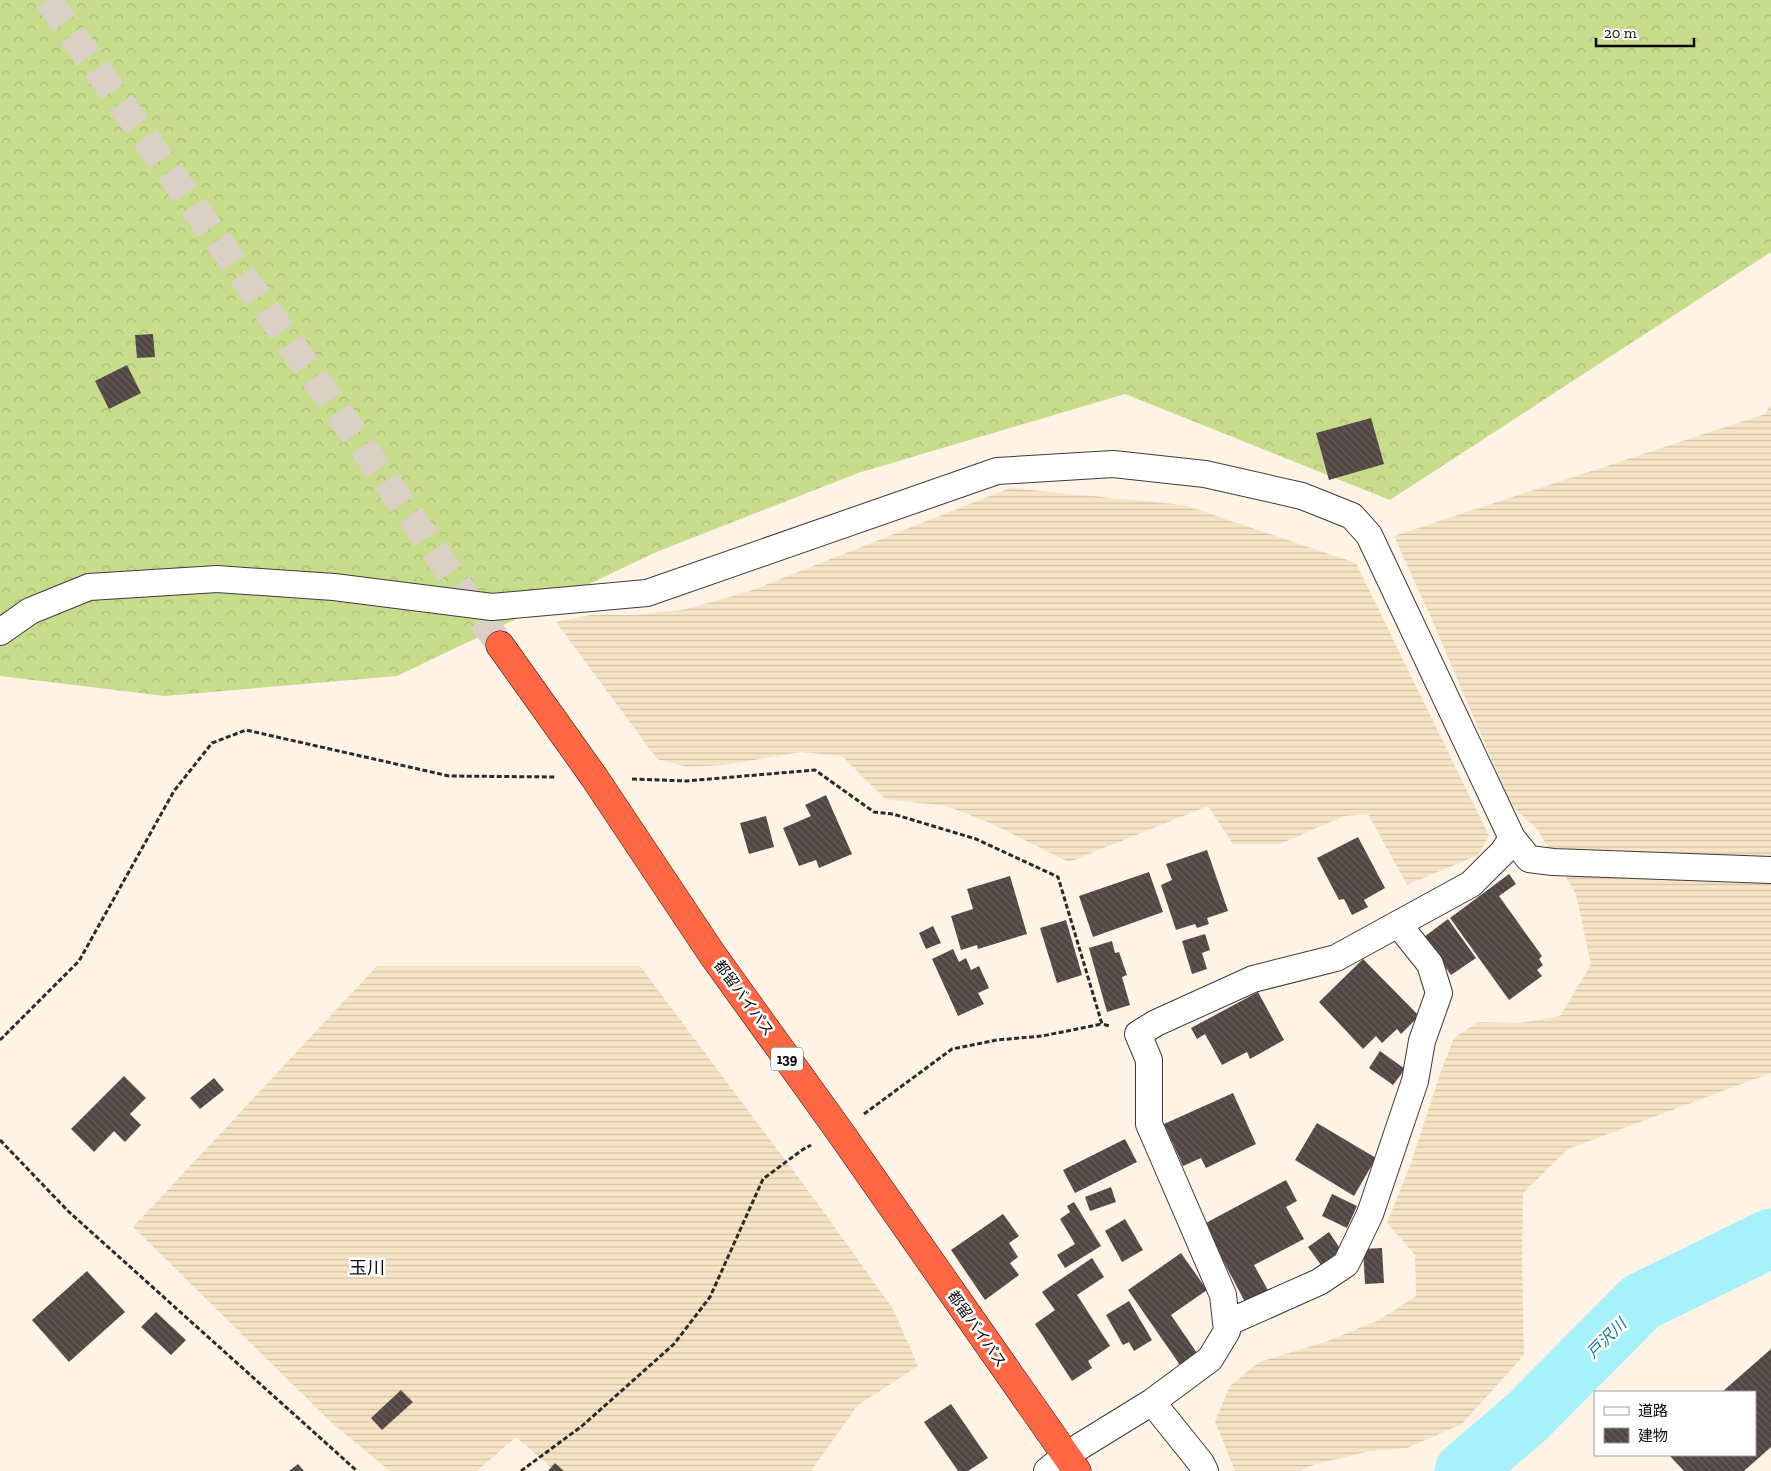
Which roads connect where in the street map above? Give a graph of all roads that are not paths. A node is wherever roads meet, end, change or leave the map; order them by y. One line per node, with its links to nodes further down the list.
1 (0, 632): 3 (street)
2 (500, 645): 8 (highway, 都留バイパス / 139)
3 (1512, 838): 4 (street); 5 (street)
4 (1771, 870)
5 (1398, 924): 6 (street); 6 (street)
6 (1227, 1323): 7 (street)
7 (1152, 1402): 8 (street); 9 (street)
8 (1063, 1466)
9 (1205, 1471)

